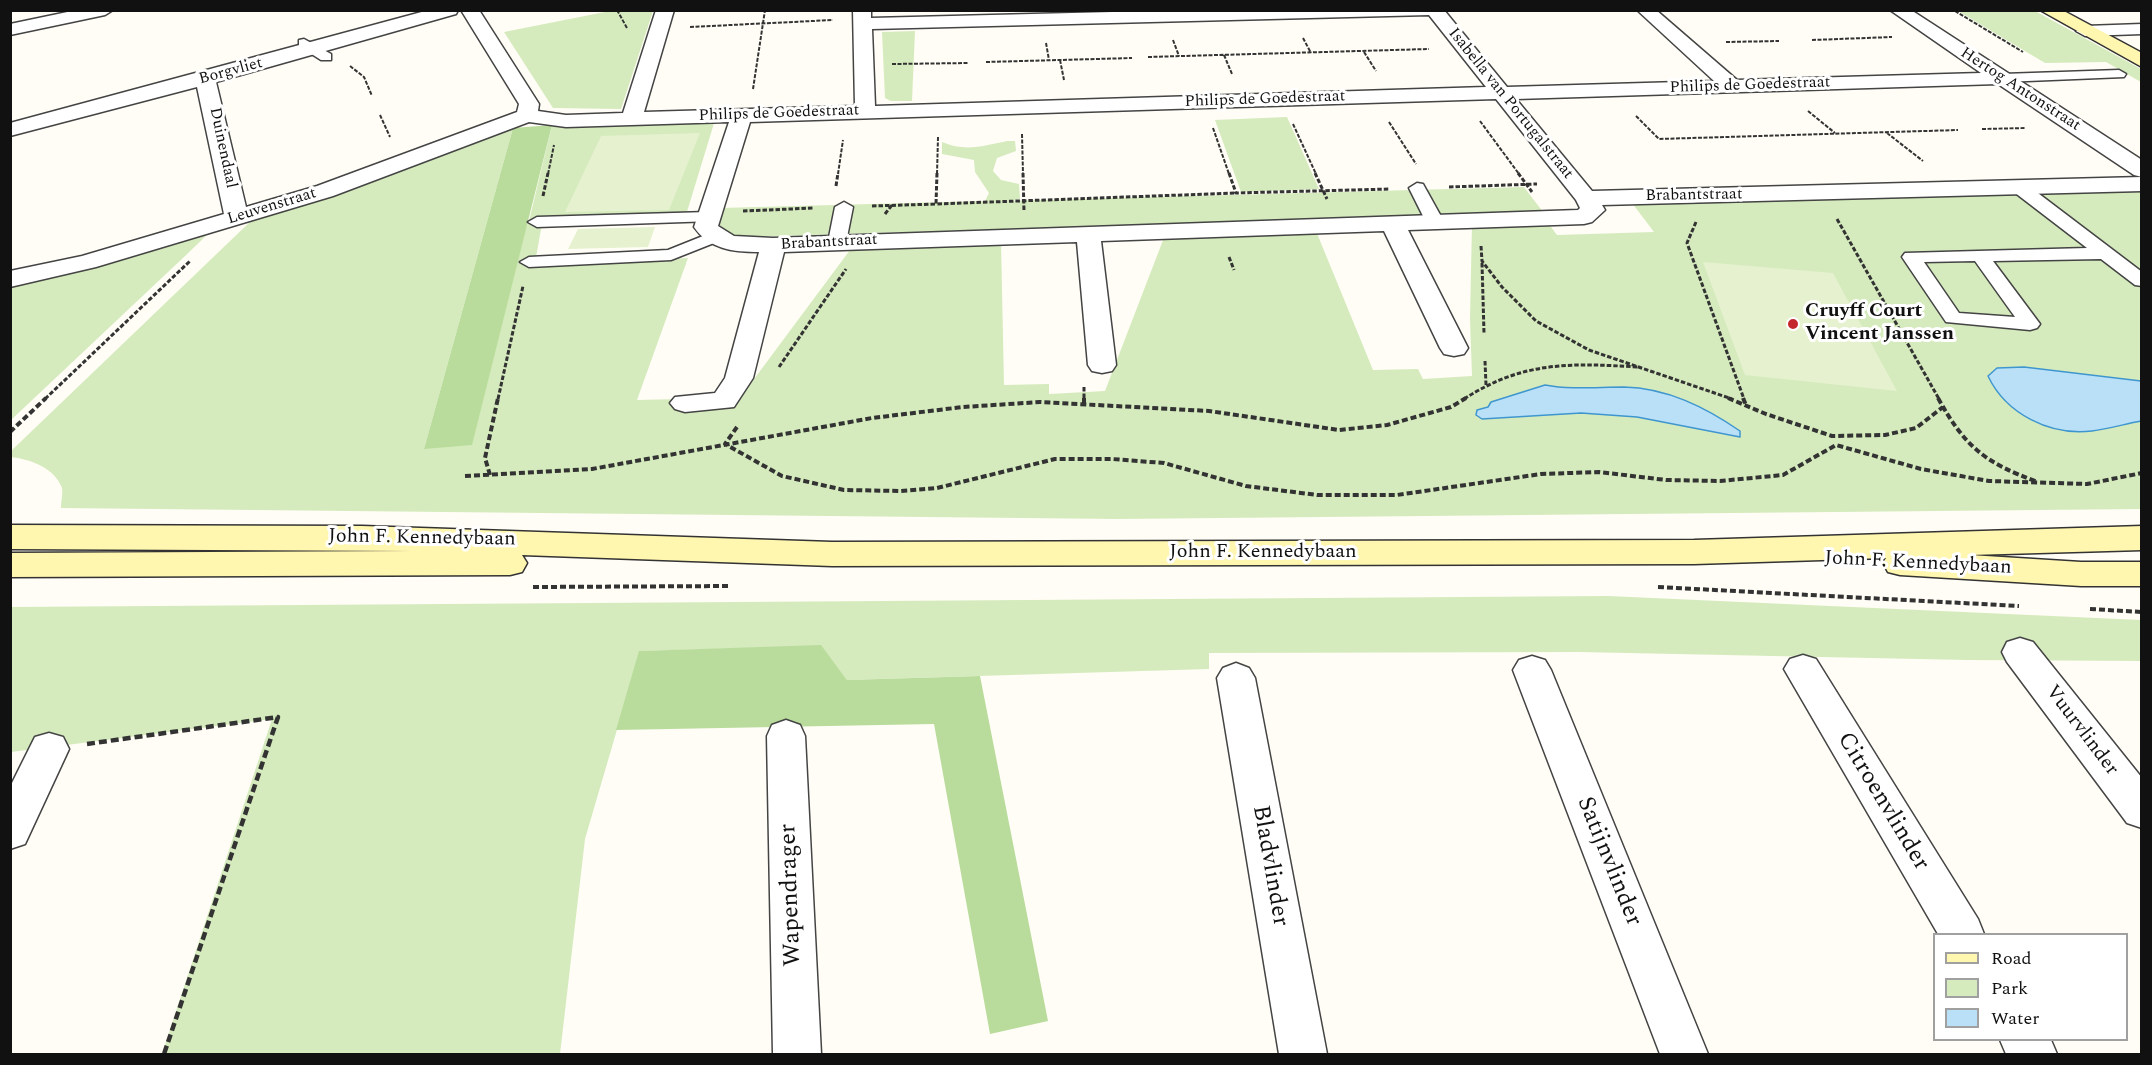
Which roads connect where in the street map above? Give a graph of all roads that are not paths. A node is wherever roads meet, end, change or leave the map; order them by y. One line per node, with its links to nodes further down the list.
1 (105, 10): 12 (street)
2 (450, 10): 18 (street, Borgvliet)
3 (470, 10): 23 (street)
4 (1432, 10): 9 (street); 21 (street, Isabella van Portugalstraat)
5 (1645, 10): 20 (street)
6 (1898, 10): 19 (street, Hertog Antonstraat)
7 (2048, 10): 14 (main road)
8 (2079, 10): 13 (main road)
9 (862, 18): 22 (street)
10 (662, 20): 25 (street)
11 (2142, 29): 13 (street)
12 (10, 30)
13 (2116, 30): 14 (street); 15 (main road)
14 (2085, 31): 16 (main road)
15 (2142, 44)
16 (2142, 61)
17 (2119, 74): 19 (lane)
18 (198, 78): 26 (street, Borgvliet); 33 (street, Duinendaal)
19 (2003, 78): 20 (street, Philips de Goedestraat); 27 (street, Hertog Antonstraat)
20 (1732, 86): 21 (street, Philips de Goedestraat)
21 (1500, 93): 22 (street, Philips de Goedestraat); 31 (street, Isabella van Portugalstraat)
22 (857, 112): 24 (street, Philips de Goedestraat)
23 (527, 116): 25 (street, Philips de Goedestraat); 33 (street, Leuvenstraat)
24 (744, 116): 25 (street, Philips de Goedestraat); 37 (street)
25 (632, 119)
26 (10, 130)
27 (2142, 170)
28 (2142, 184): 30 (street, Brabantstraat)
29 (1417, 188): 34 (lane)
30 (2020, 188): 31 (street, Brabantstraat); 41 (lane)
31 (1586, 198): 34 (street, Brabantstraat)
32 (839, 202): 39 (lane)
33 (237, 218): 44 (street, Leuvenstraat)
34 (1434, 220): 36 (street, Brabantstraat)
35 (537, 222): 37 (lane)
36 (1392, 222): 38 (street, Brabantstraat); 46 (street)
37 (711, 227): 40 (street); 43 (lane)
38 (1088, 233): 39 (street, Brabantstraat); 47 (street)
39 (837, 242): 40 (street, Brabantstraat)
40 (773, 245): 48 (street, Brabantstraat)
41 (2106, 253): 42 (lane); 45 (lane)
42 (1980, 255): 42 (lane)
43 (529, 262)
44 (10, 279)
45 (2142, 281)
46 (1454, 348)
47 (1102, 365)
48 (685, 403)
49 (10, 537): 52 (main road, John F. Kennedybaan)
50 (2142, 538): 51 (main road, John F. Kennedybaan)
51 (1694, 552): 52 (main road, John F. Kennedybaan); 54 (main road, John F. Kennedybaan)
52 (832, 554): 53 (main road, John F. Kennedybaan)
53 (10, 565)
54 (2142, 574)
55 (2020, 652): 61 (street, Vuurvlinder)
56 (1803, 669): 63 (street, Citroenvlinder)
57 (1532, 670): 67 (street, Satijnvlinder)
58 (1236, 678): 66 (street, Bladvlinder)
59 (786, 736): 65 (street, Wapendrager)
60 (49, 749): 62 (street)
61 (2142, 810)
62 (10, 831)
63 (1961, 933)
64 (2025, 1041): 68 (street)
65 (798, 1054)
66 (1303, 1054)
67 (1684, 1054)
68 (2033, 1054)

